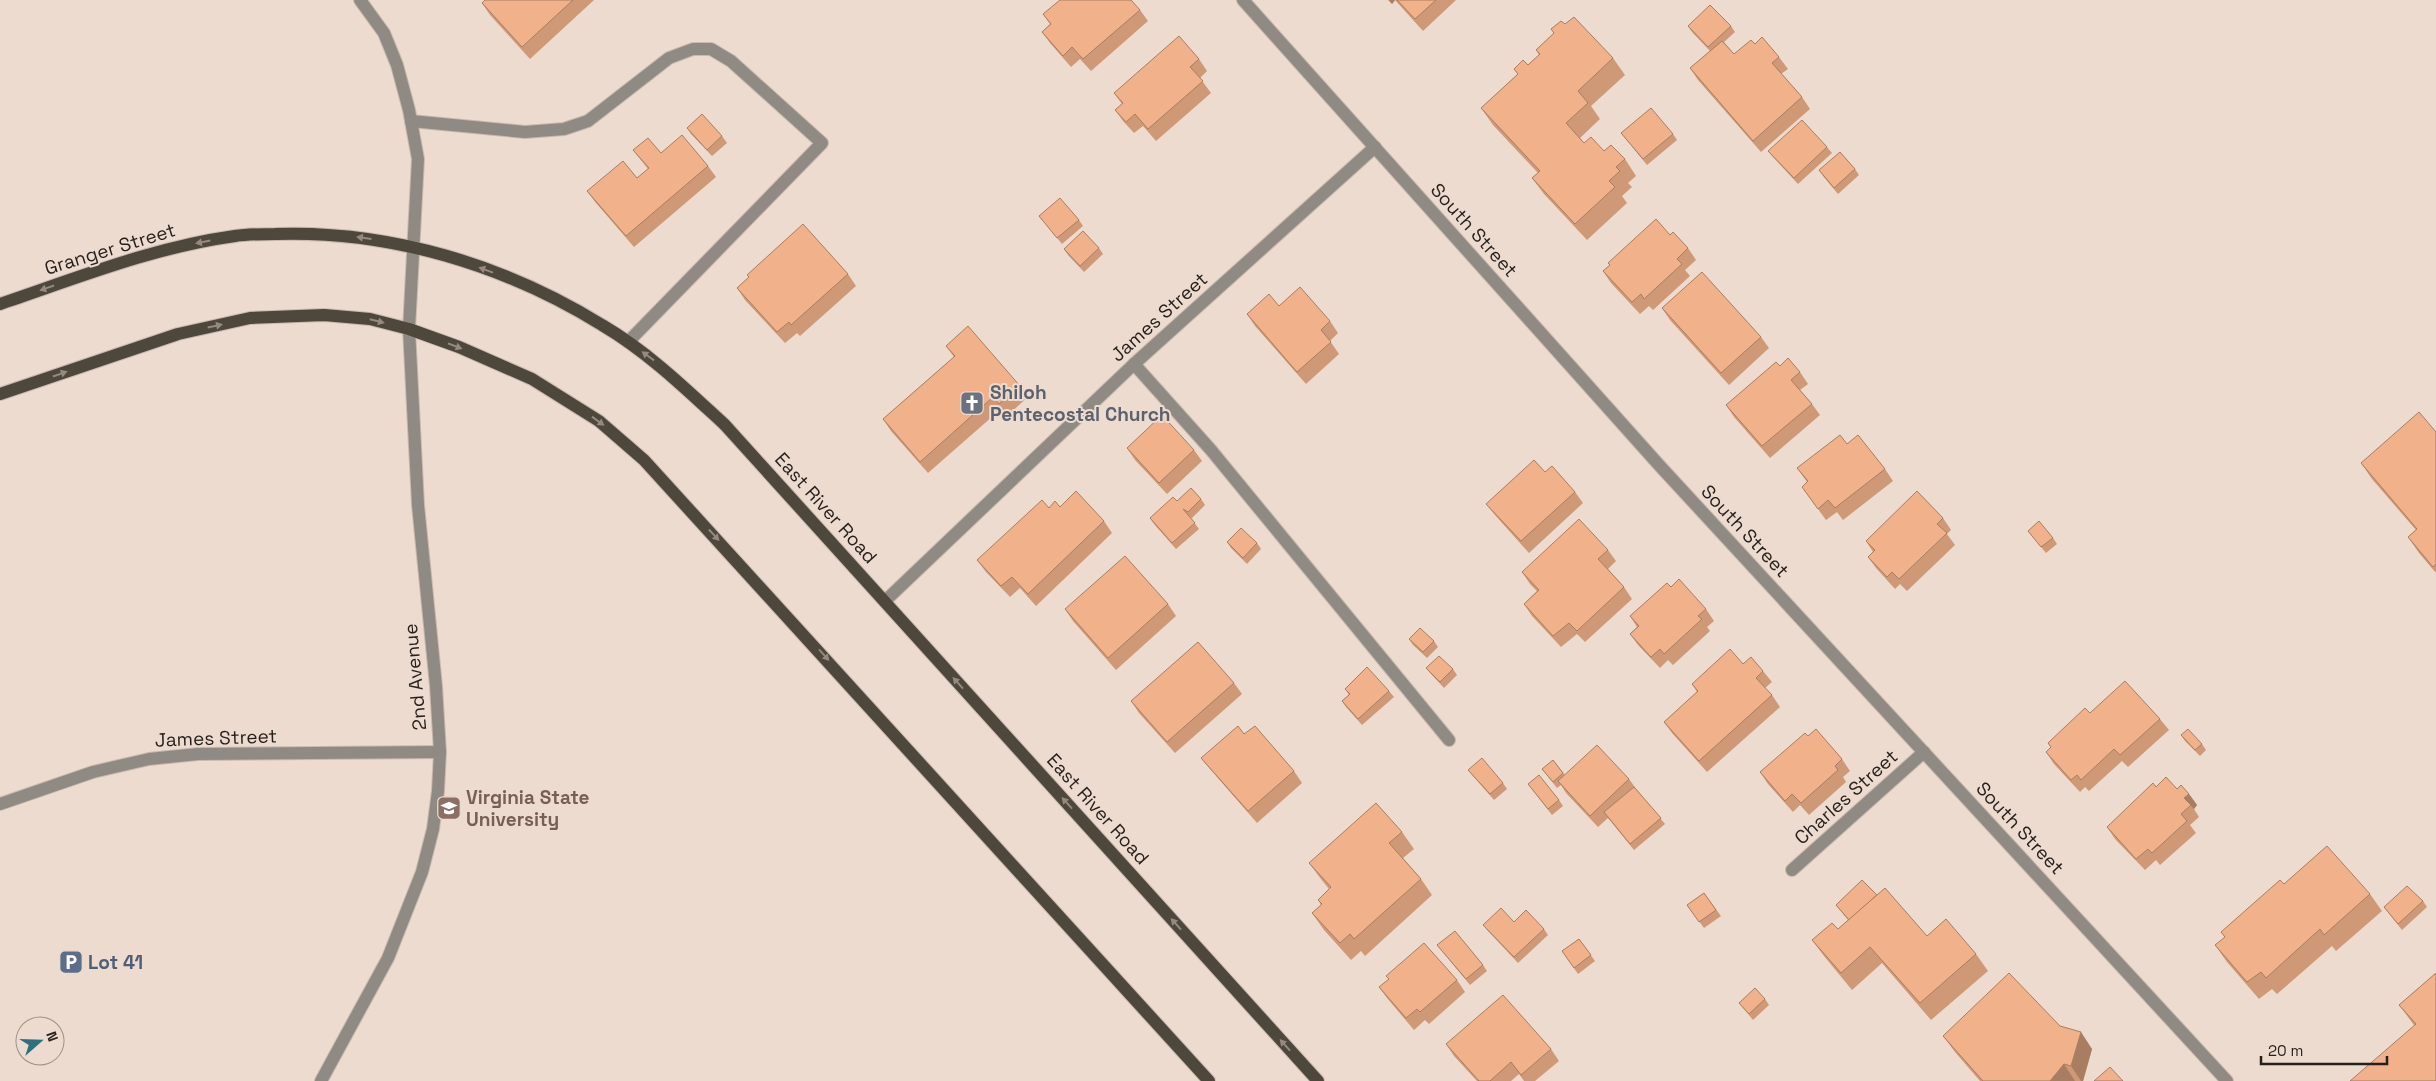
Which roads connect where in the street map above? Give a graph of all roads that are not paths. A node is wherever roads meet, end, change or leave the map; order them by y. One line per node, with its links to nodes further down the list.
1 (360, 0): 3 (street)
2 (1243, 0): 4 (street, South Street)
3 (411, 121): 5 (street); 8 (street)
4 (1375, 147): 9 (street, James Street); 14 (street, South Street)
5 (412, 246): 6 (main road, Granger Street, one-way to 6); 7 (street, 2nd Avenue); 8 (main road, East River Road, one-way to 5)
6 (0, 304)
7 (409, 329): 10 (main road, one-way to 7); 13 (street, 2nd Avenue); 18 (main road, one-way to 18)
8 (628, 342): 11 (main road, East River Road, one-way to 8)
9 (1134, 364): 11 (street, James Street); 12 (street)
10 (0, 394)
11 (884, 601): 19 (main road, East River Road, one-way to 11)
12 (1448, 740)
13 (440, 752): 15 (street, James Street); 17 (street, 2nd Avenue)
14 (1924, 752): 16 (street, Charles Street); 20 (street, South Street)
15 (0, 804)
16 (1792, 870)
17 (321, 1081)
18 (1209, 1081)
19 (1318, 1081)
20 (2226, 1081)

